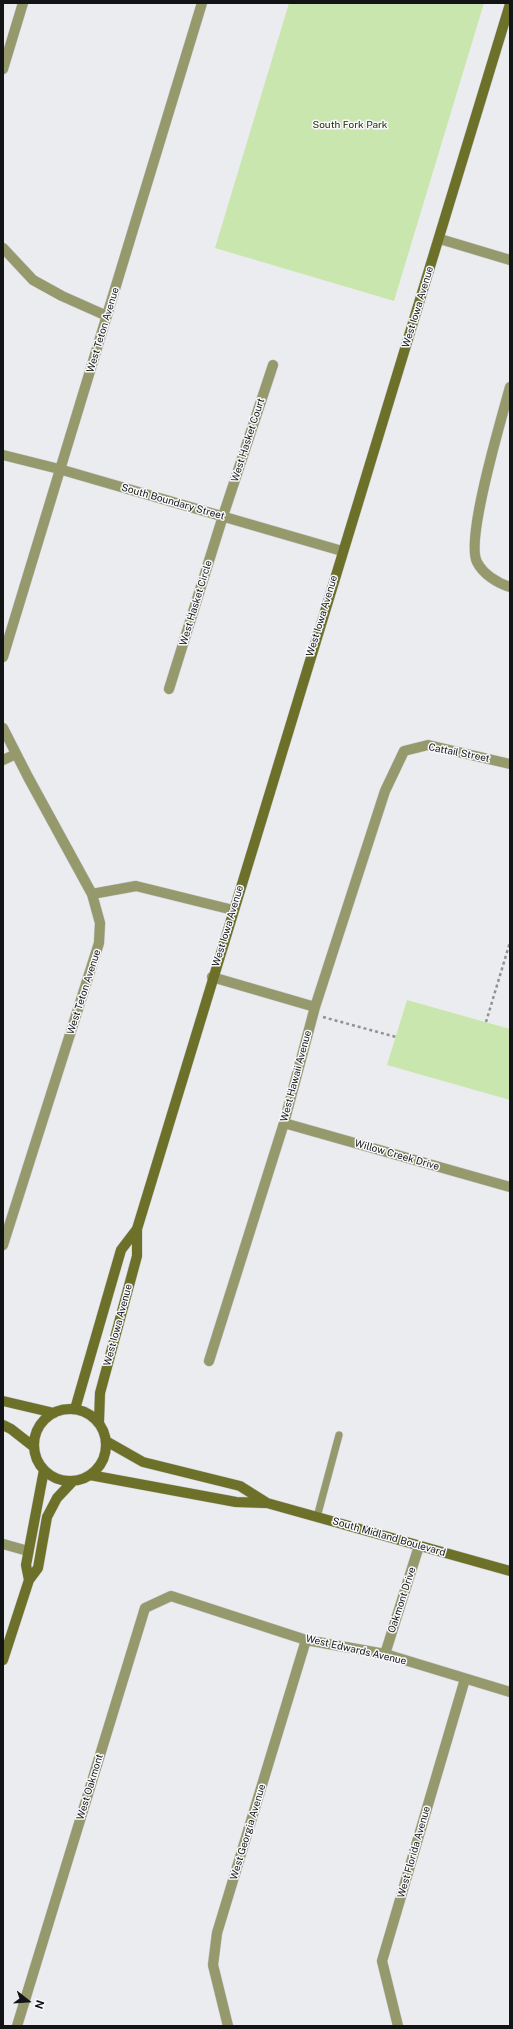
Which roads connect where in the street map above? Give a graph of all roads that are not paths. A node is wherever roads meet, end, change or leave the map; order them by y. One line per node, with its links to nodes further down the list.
1 (23, 3): 4 (street)
2 (202, 3): 8 (street, West Teton Avenue)
3 (510, 4): 5 (street, West Iowa Avenue)
4 (3, 69)
5 (440, 239): 7 (street); 14 (street, West Iowa Avenue)
6 (3, 248): 8 (street)
7 (510, 260)
8 (107, 316): 12 (street, West Teton Avenue)
9 (273, 365): 13 (street, West Hasket Court)
10 (510, 387): 15 (street)
11 (3, 455): 12 (street, South Boundary Street)
12 (59, 468): 13 (street, South Boundary Street); 16 (street, West Teton Avenue)
13 (223, 516): 14 (street, South Boundary Street); 18 (street, West Hasket Circle)
14 (342, 551): 25 (street, West Iowa Avenue)
15 (510, 587)
16 (8, 625): 17 (street, West Teton Avenue)
17 (3, 657)
18 (169, 689)
19 (3, 728): 20 (street, West Teton Avenue)
20 (16, 754): 21 (street); 24 (street, West Teton Avenue)
21 (3, 760)
22 (510, 764): 23 (street, Cattail Street)
23 (384, 791): 27 (street, West Hawaii Avenue)
24 (92, 894): 25 (street); 31 (street, West Teton Avenue)
25 (233, 910): 26 (street, West Iowa Avenue)
26 (212, 977): 27 (street); 30 (street, West Iowa Avenue)
27 (314, 1010): 28 (street, West Hawaii Avenue)
28 (284, 1123): 29 (street, Willow Creek Drive); 32 (street, West Hawaii Avenue)
29 (510, 1187)
30 (136, 1229): 34 (street, West Iowa Avenue); 36 (street, West Iowa Avenue)
31 (3, 1246)
32 (209, 1361)
33 (3, 1402): 35 (street)
34 (75, 1409): 35 (street); 36 (street)
35 (54, 1413): 40 (street)
36 (99, 1422): 39 (street)
37 (3, 1425): 40 (street)
38 (339, 1435): 45 (lane)
39 (106, 1441): 42 (street); 44 (street, South Midland Boulevard)
40 (34, 1448): 41 (street)
41 (44, 1470): 43 (street); 48 (street)
42 (90, 1475): 43 (street); 44 (street, South Midland Boulevard)
43 (74, 1481): 50 (street)
44 (268, 1503): 45 (street, South Midland Boulevard)
45 (317, 1517): 47 (street, South Midland Boulevard)
46 (3, 1544): 48 (street)
47 (419, 1546): 49 (street, South Midland Boulevard); 53 (street, Oakmont Drive)
48 (28, 1551): 50 (street)
49 (510, 1571)
50 (29, 1580): 54 (street)
51 (202, 1605): 52 (street, West Edwards Avenue); 57 (street, West Oakmont)
52 (306, 1640): 53 (street, West Edwards Avenue); 58 (street, West Georgia Avenue)
53 (385, 1654): 55 (street, West Edwards Avenue)
54 (3, 1660)
55 (465, 1679): 56 (street, West Edwards Avenue); 59 (street, West Florida Avenue)
56 (510, 1692)
57 (17, 2026)
58 (228, 2026)
59 (398, 2026)

